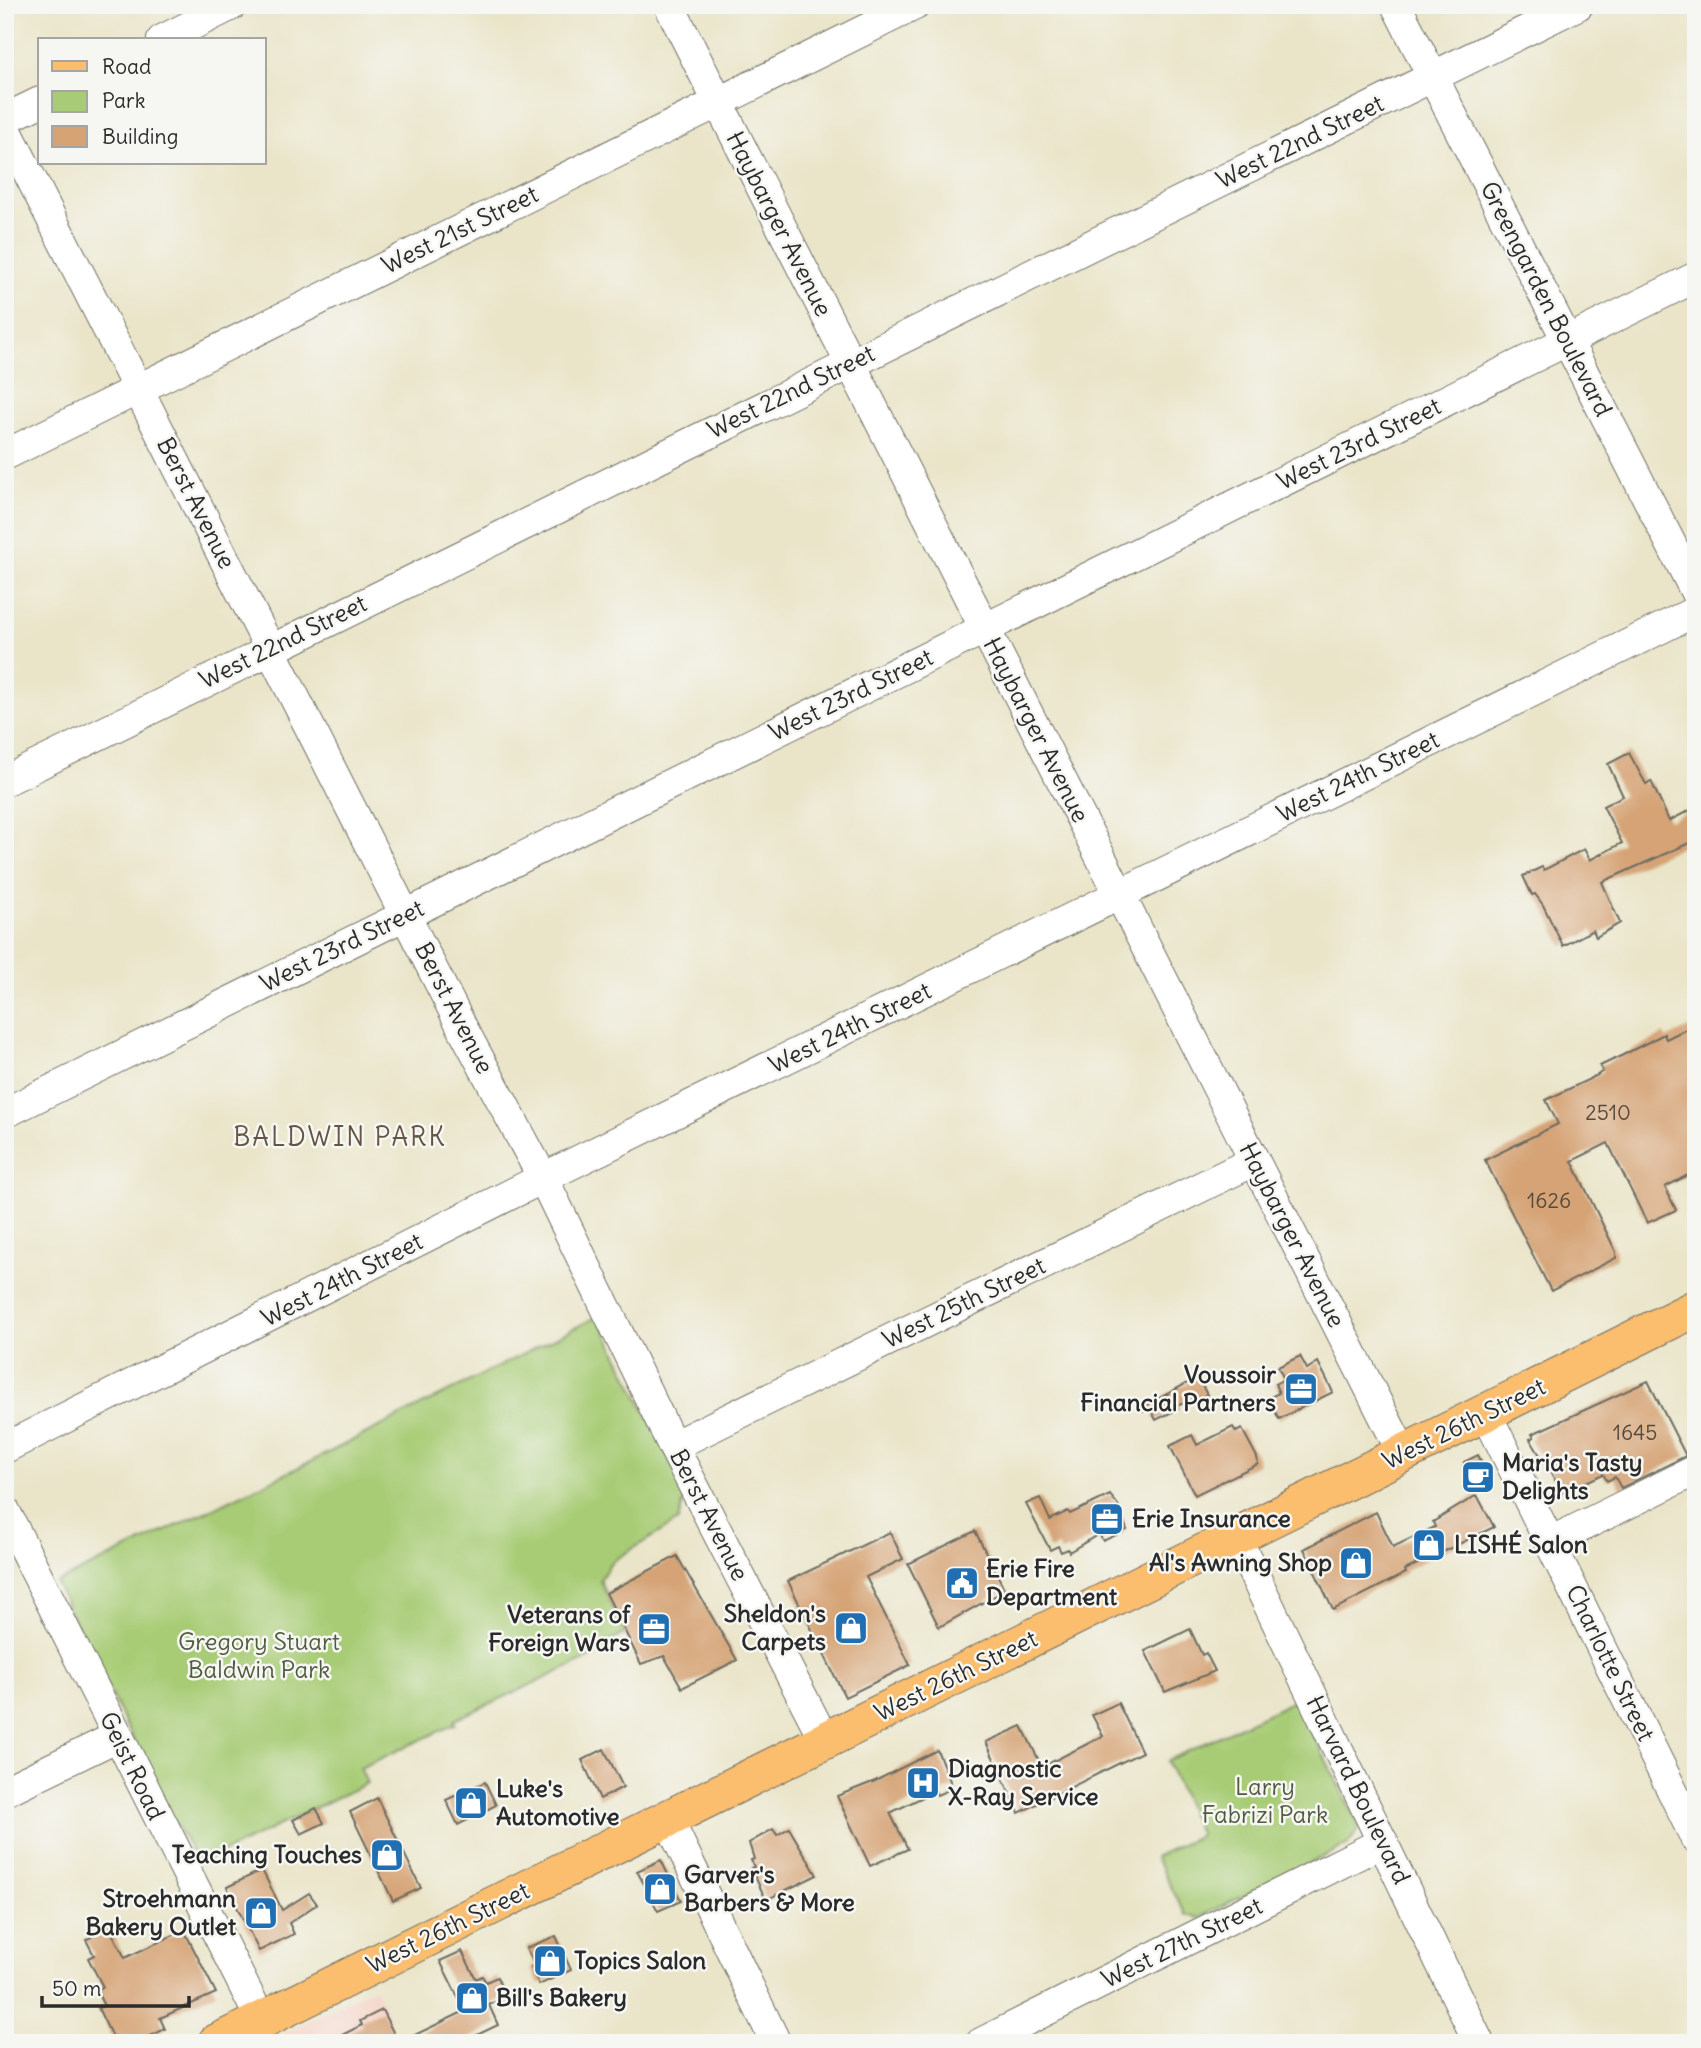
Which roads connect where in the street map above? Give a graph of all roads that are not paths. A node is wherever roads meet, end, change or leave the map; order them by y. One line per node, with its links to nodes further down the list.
1 (232, 5): 6 (street)
2 (668, 5): 9 (street, Haybarger Avenue)
3 (915, 5): 9 (street, West 21st Street)
4 (1396, 5): 7 (street, Greengarden Boulevard)
5 (1578, 5): 7 (street, West 22nd Street)
6 (166, 38)
7 (1433, 77): 13 (street, Greengarden Boulevard); 14 (street, West 22nd Street)
8 (38, 103): 10 (street)
9 (718, 103): 14 (street, Haybarger Avenue); 15 (street, West 21st Street)
10 (5, 120)
11 (5, 127): 15 (street, Berst Avenue)
12 (1696, 277): 13 (street, West 23rd Street)
13 (1567, 341): 17 (street, Greengarden Boulevard); 19 (street, West 23rd Street)
14 (850, 363): 19 (street, Haybarger Avenue); 20 (street, West 22nd Street)
15 (138, 389): 16 (street, West 21st Street); 20 (street, Berst Avenue)
16 (5, 455)
17 (1696, 593)
18 (1696, 611): 22 (street, West 24th Street)
19 (985, 629): 22 (street, Haybarger Avenue); 23 (street, West 23rd Street)
20 (270, 648): 21 (street, West 22nd Street); 23 (street, Berst Avenue)
21 (5, 780)
22 (1120, 896): 25 (street, Haybarger Avenue); 26 (street, West 24th Street)
23 (406, 915): 24 (street, West 23rd Street); 26 (street, Berst Avenue)
24 (5, 1113)
25 (1254, 1161): 29 (street, West 25th Street); 31 (street, Haybarger Avenue)
26 (543, 1178): 29 (street, Berst Avenue); 30 (street, West 24th Street)
27 (1696, 1308): 28 (main road, West 26th Street)
28 (1486, 1413): 31 (main road, West 26th Street); 35 (street, Charlotte Street)
29 (673, 1446): 37 (street, Berst Avenue)
30 (5, 1448)
31 (1403, 1454): 34 (main road, West 26th Street)
32 (1696, 1469): 35 (street)
33 (5, 1511): 36 (street, Geist Road)
34 (1236, 1537): 37 (main road, West 26th Street); 41 (street, Harvard Boulevard)
35 (1550, 1542): 40 (street, Charlotte Street)
36 (118, 1736): 38 (street); 42 (street, Geist Road)
37 (825, 1741): 39 (main road, West 26th Street)
38 (5, 1791)
39 (668, 1819): 42 (main road, West 26th Street); 44 (street)
40 (1696, 1839)
41 (1383, 1842): 45 (street, West 27th Street); 46 (street, Harvard Boulevard)
42 (261, 2020): 43 (main road, West 26th Street)
43 (226, 2041)
44 (776, 2043)
45 (981, 2043)
46 (1479, 2043)

